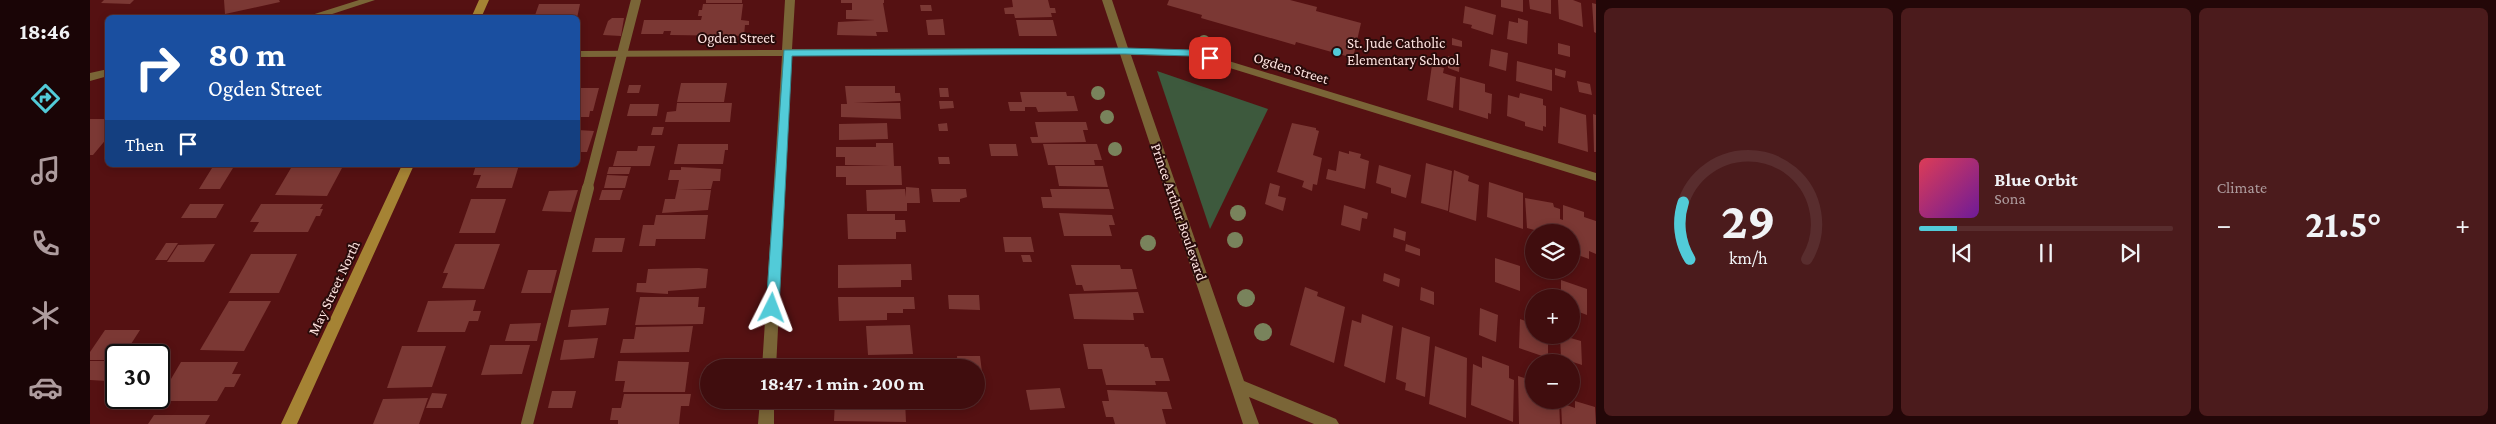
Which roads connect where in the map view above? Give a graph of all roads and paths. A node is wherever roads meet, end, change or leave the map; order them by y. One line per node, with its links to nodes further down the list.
1 (370, 0): 6 (street)
2 (484, 0): 7 (main road)
3 (636, 0): 9 (lane)
4 (790, 0): 10 (street)
5 (1107, 0): 8 (street, Prince Arthur Boulevard)
6 (318, 15)
7 (477, 15)
8 (1125, 51): 10 (street, Ogden Street); 15 (street, Ogden Street); 17 (street, Prince Arthur Boulevard)
9 (624, 53): 10 (street, Ogden Street); 11 (street, Ogden Street); 20 (lane)
10 (788, 53): 16 (street)
11 (580, 54)
12 (105, 73): 13 (street)
13 (90, 77)
14 (407, 167): 19 (main road, May Street North)
15 (1596, 177)
16 (770, 359)
17 (1237, 385): 22 (street, Prince Arthur Boulevard); 23 (street)
18 (767, 409): 21 (street)
19 (288, 424)
20 (526, 424)
21 (766, 424)
22 (1251, 424)
23 (1330, 424)

